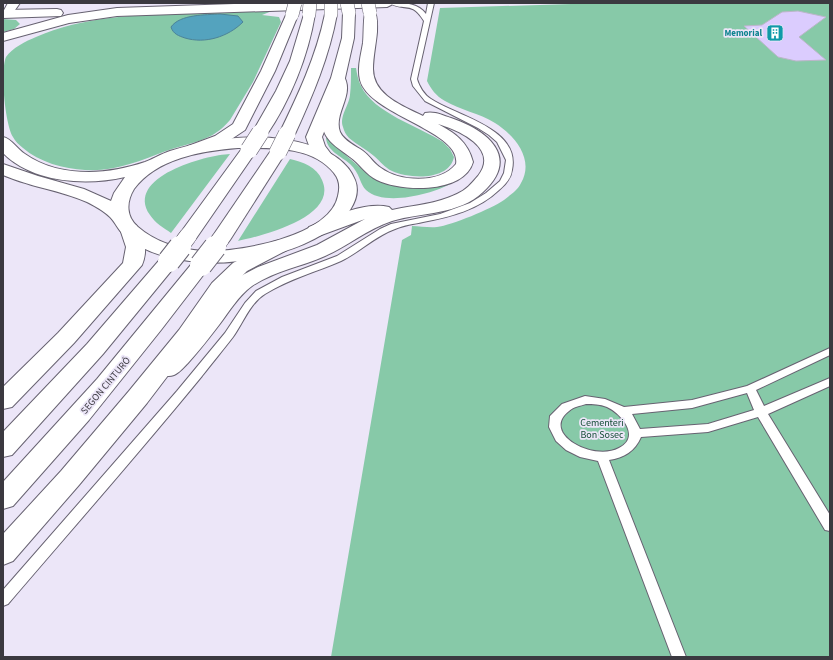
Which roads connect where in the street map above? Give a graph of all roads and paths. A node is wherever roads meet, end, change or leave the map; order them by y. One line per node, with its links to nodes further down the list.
1 (276, 3): 11 (main road)
2 (387, 3): 8 (main road)
3 (392, 3): 12 (lane)
4 (431, 3): 12 (lane)
5 (331, 8): 36 (main road, SEGON CINTURÓ, bridge)
6 (348, 8): 15 (main road)
7 (369, 8): 16 (main road)
8 (218, 9): 13 (main road); 14 (main road)
9 (293, 9): 18 (main road)
10 (309, 9): 34 (main road, bridge)
11 (12, 11): 13 (main road)
12 (426, 20): 39 (lane)
13 (27, 30): 14 (main road)
14 (6, 40)
15 (338, 78): 16 (main road); 19 (main road)
16 (426, 119): 22 (main road); 24 (main road); 29 (main road)
17 (3, 142): 20 (main road)
18 (194, 149): 19 (main road); 20 (main road)
19 (326, 158): 22 (main road)
20 (159, 162): 23 (main road)
21 (3, 169): 23 (main road)
22 (348, 187): 24 (main road)
23 (124, 222): 25 (main road); 30 (main road)
24 (316, 231): 25 (main road)
25 (280, 246): 29 (main road)
26 (830, 351): 28 (lane)
27 (830, 382): 32 (lane)
28 (750, 389): 31 (lane); 32 (lane)
29 (138, 397): 38 (main road)
30 (3, 401)
31 (623, 411): 33 (lane); 35 (lane)
32 (761, 412): 33 (lane); 37 (lane)
33 (636, 433): 35 (lane)
34 (3, 448)
35 (602, 457): 40 (lane)
36 (3, 499)
37 (830, 526)
38 (3, 553)
39 (3, 600)
40 (679, 657)

